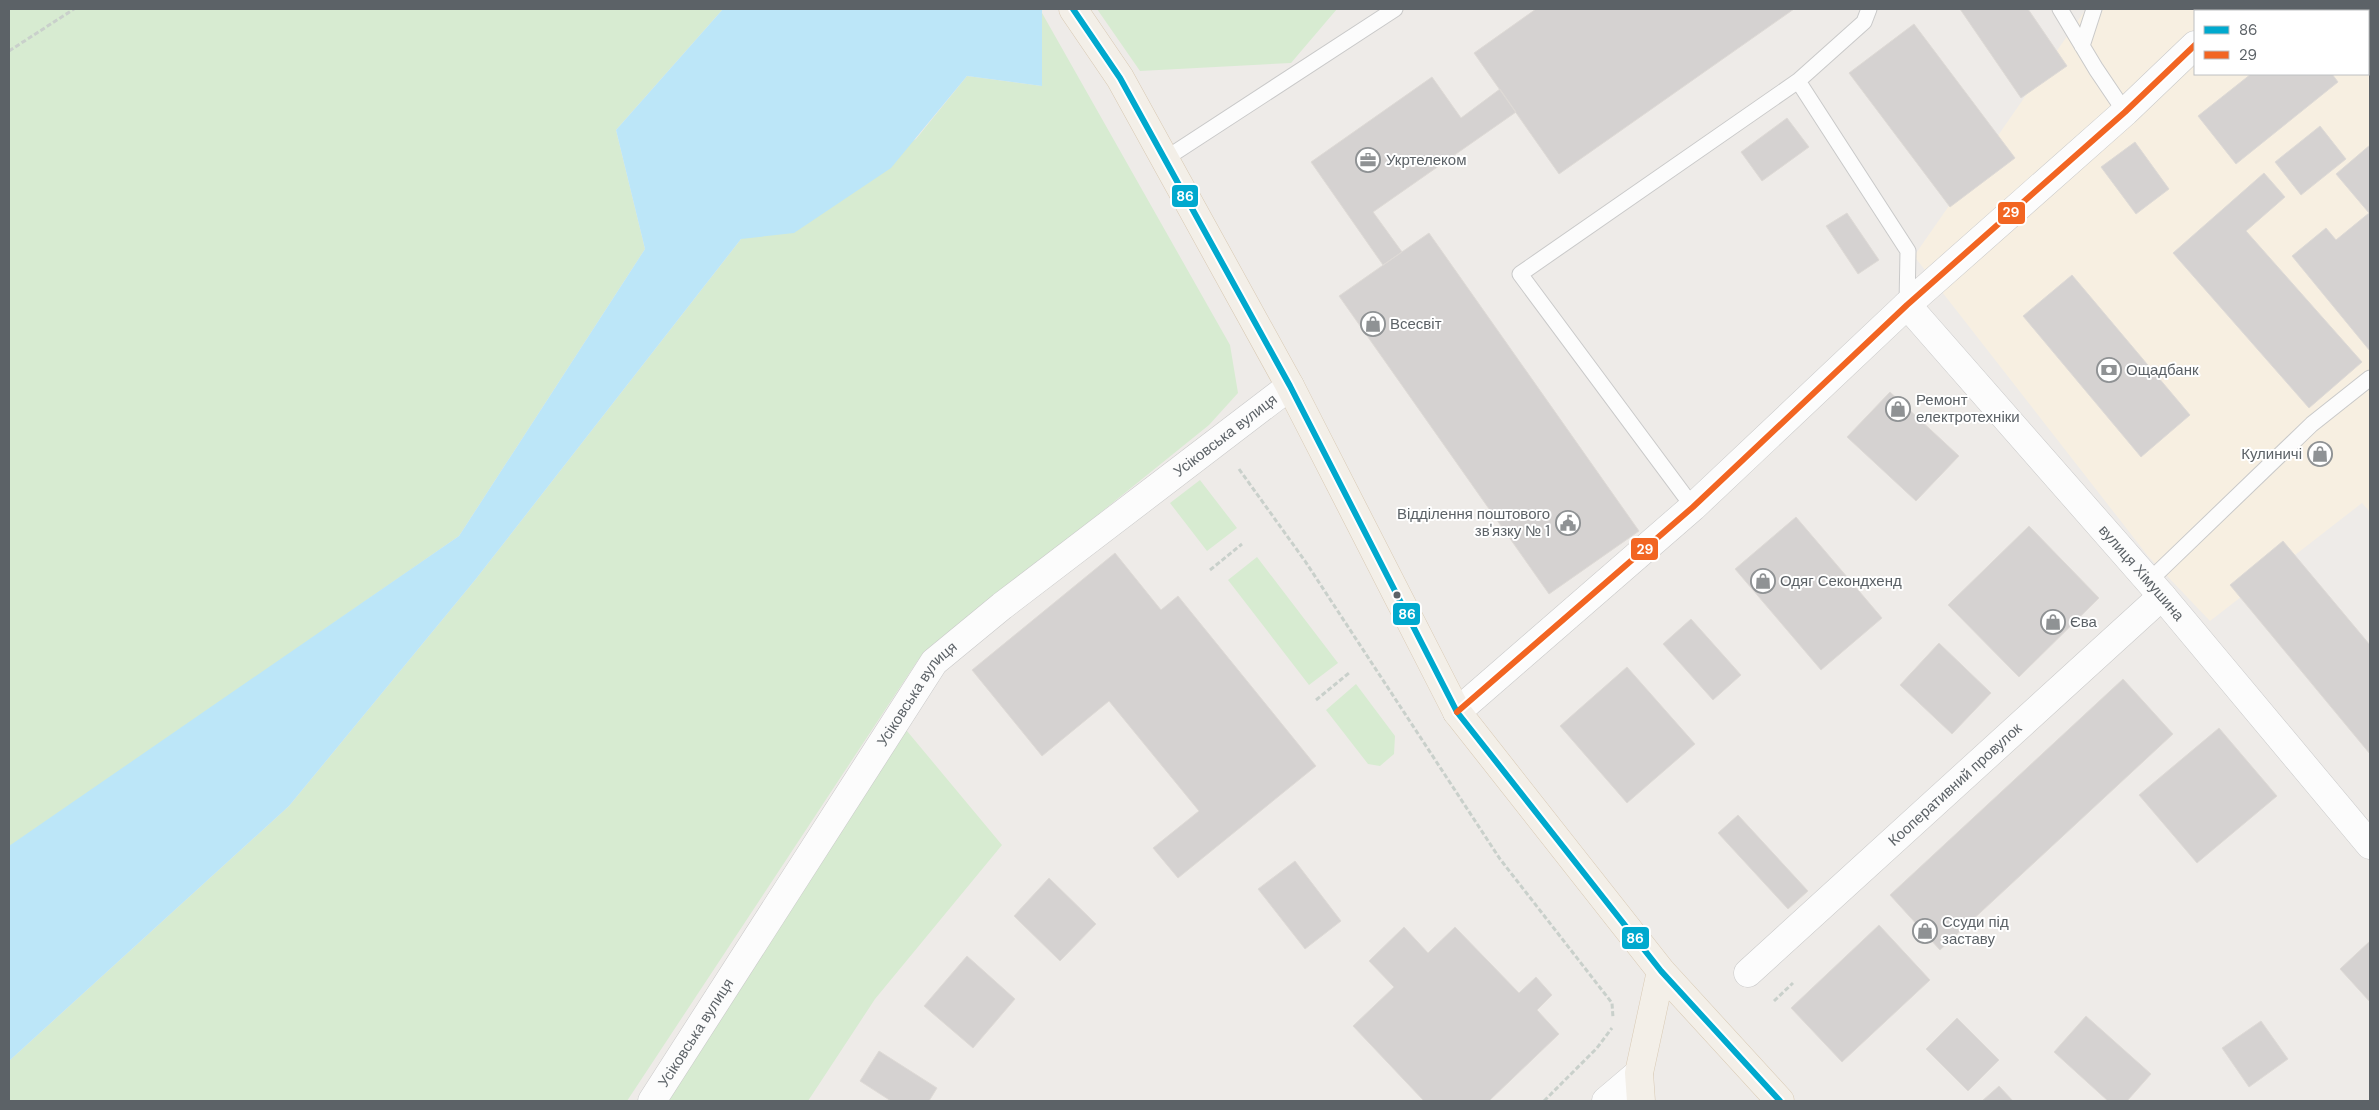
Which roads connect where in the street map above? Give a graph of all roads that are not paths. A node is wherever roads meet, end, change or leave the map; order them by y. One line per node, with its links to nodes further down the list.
1 (1073, 9): 10 (main road)
2 (1395, 9): 10 (lane)
3 (1869, 9): 8 (lane)
4 (2060, 9): 6 (lane)
5 (2094, 9): 6 (lane)
6 (2082, 46): 9 (lane)
7 (2194, 46): 9 (street)
8 (1798, 80): 11 (lane); 14 (lane)
9 (2125, 112): 11 (street)
10 (1165, 158): 13 (main road)
11 (1907, 305): 14 (street); 15 (street, вулиця Хімушина)
12 (2370, 378): 15 (lane)
13 (1290, 386): 16 (main road); 21 (street, Усіковська вулиця)
14 (1693, 507): 16 (street)
15 (2156, 589): 17 (street, вулиця Хімушина); 19 (street, Кооперативний провулок)
16 (1457, 712): 18 (main road)
17 (2370, 845)
18 (1661, 971): 20 (main road); 24 (main road)
19 (1748, 973)
20 (1639, 1073): 22 (street); 23 (main road)
21 (652, 1101)
22 (1606, 1101)
23 (1641, 1101)
24 (1780, 1101)

